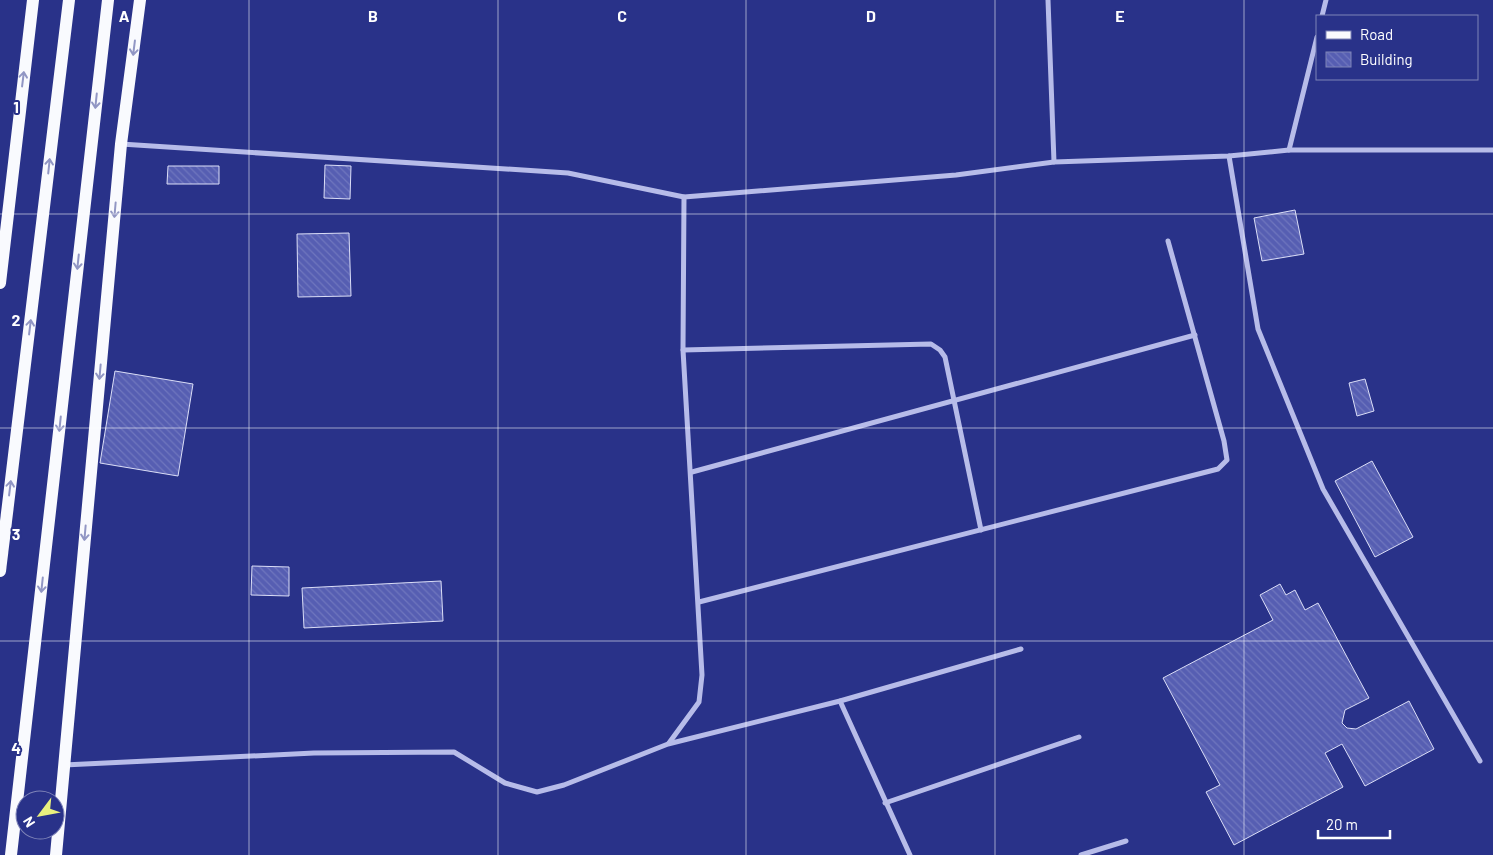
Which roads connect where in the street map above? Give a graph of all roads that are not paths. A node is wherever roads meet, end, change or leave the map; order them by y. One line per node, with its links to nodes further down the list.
1 (33, 0): 15 (main road, one-way to 1)
2 (69, 0): 23 (main road, one-way to 2)
3 (108, 0): 33 (main road, one-way to 33)
4 (140, 0): 9 (main road, one-way to 9)
5 (1048, 0): 13 (street)
6 (1326, 0): 7 (street)
7 (1322, 15)
8 (1316, 41): 10 (street)
9 (121, 144): 14 (street); 30 (main road, one-way to 30)
10 (1289, 150): 11 (street); 12 (street)
11 (1493, 150)
12 (1229, 156): 13 (street); 29 (street)
13 (1054, 162): 14 (street)
14 (684, 198): 19 (street)
15 (4, 214): 17 (main road)
16 (1168, 241): 18 (street)
17 (0, 284)
18 (1194, 335): 20 (street); 22 (street)
19 (683, 350): 20 (street); 21 (street)
20 (953, 402): 21 (street); 22 (street)
21 (692, 472): 24 (street)
22 (981, 530): 24 (street)
23 (0, 571)
24 (699, 602): 28 (street)
25 (1021, 649): 26 (street)
26 (840, 700): 28 (street); 31 (street)
27 (1079, 737): 31 (street)
28 (668, 744): 30 (street)
29 (1480, 761)
30 (64, 765): 34 (main road)
31 (885, 803): 35 (street)
32 (1126, 841): 36 (street)
33 (11, 855)
34 (56, 855)
35 (910, 855)
36 (1081, 855)

